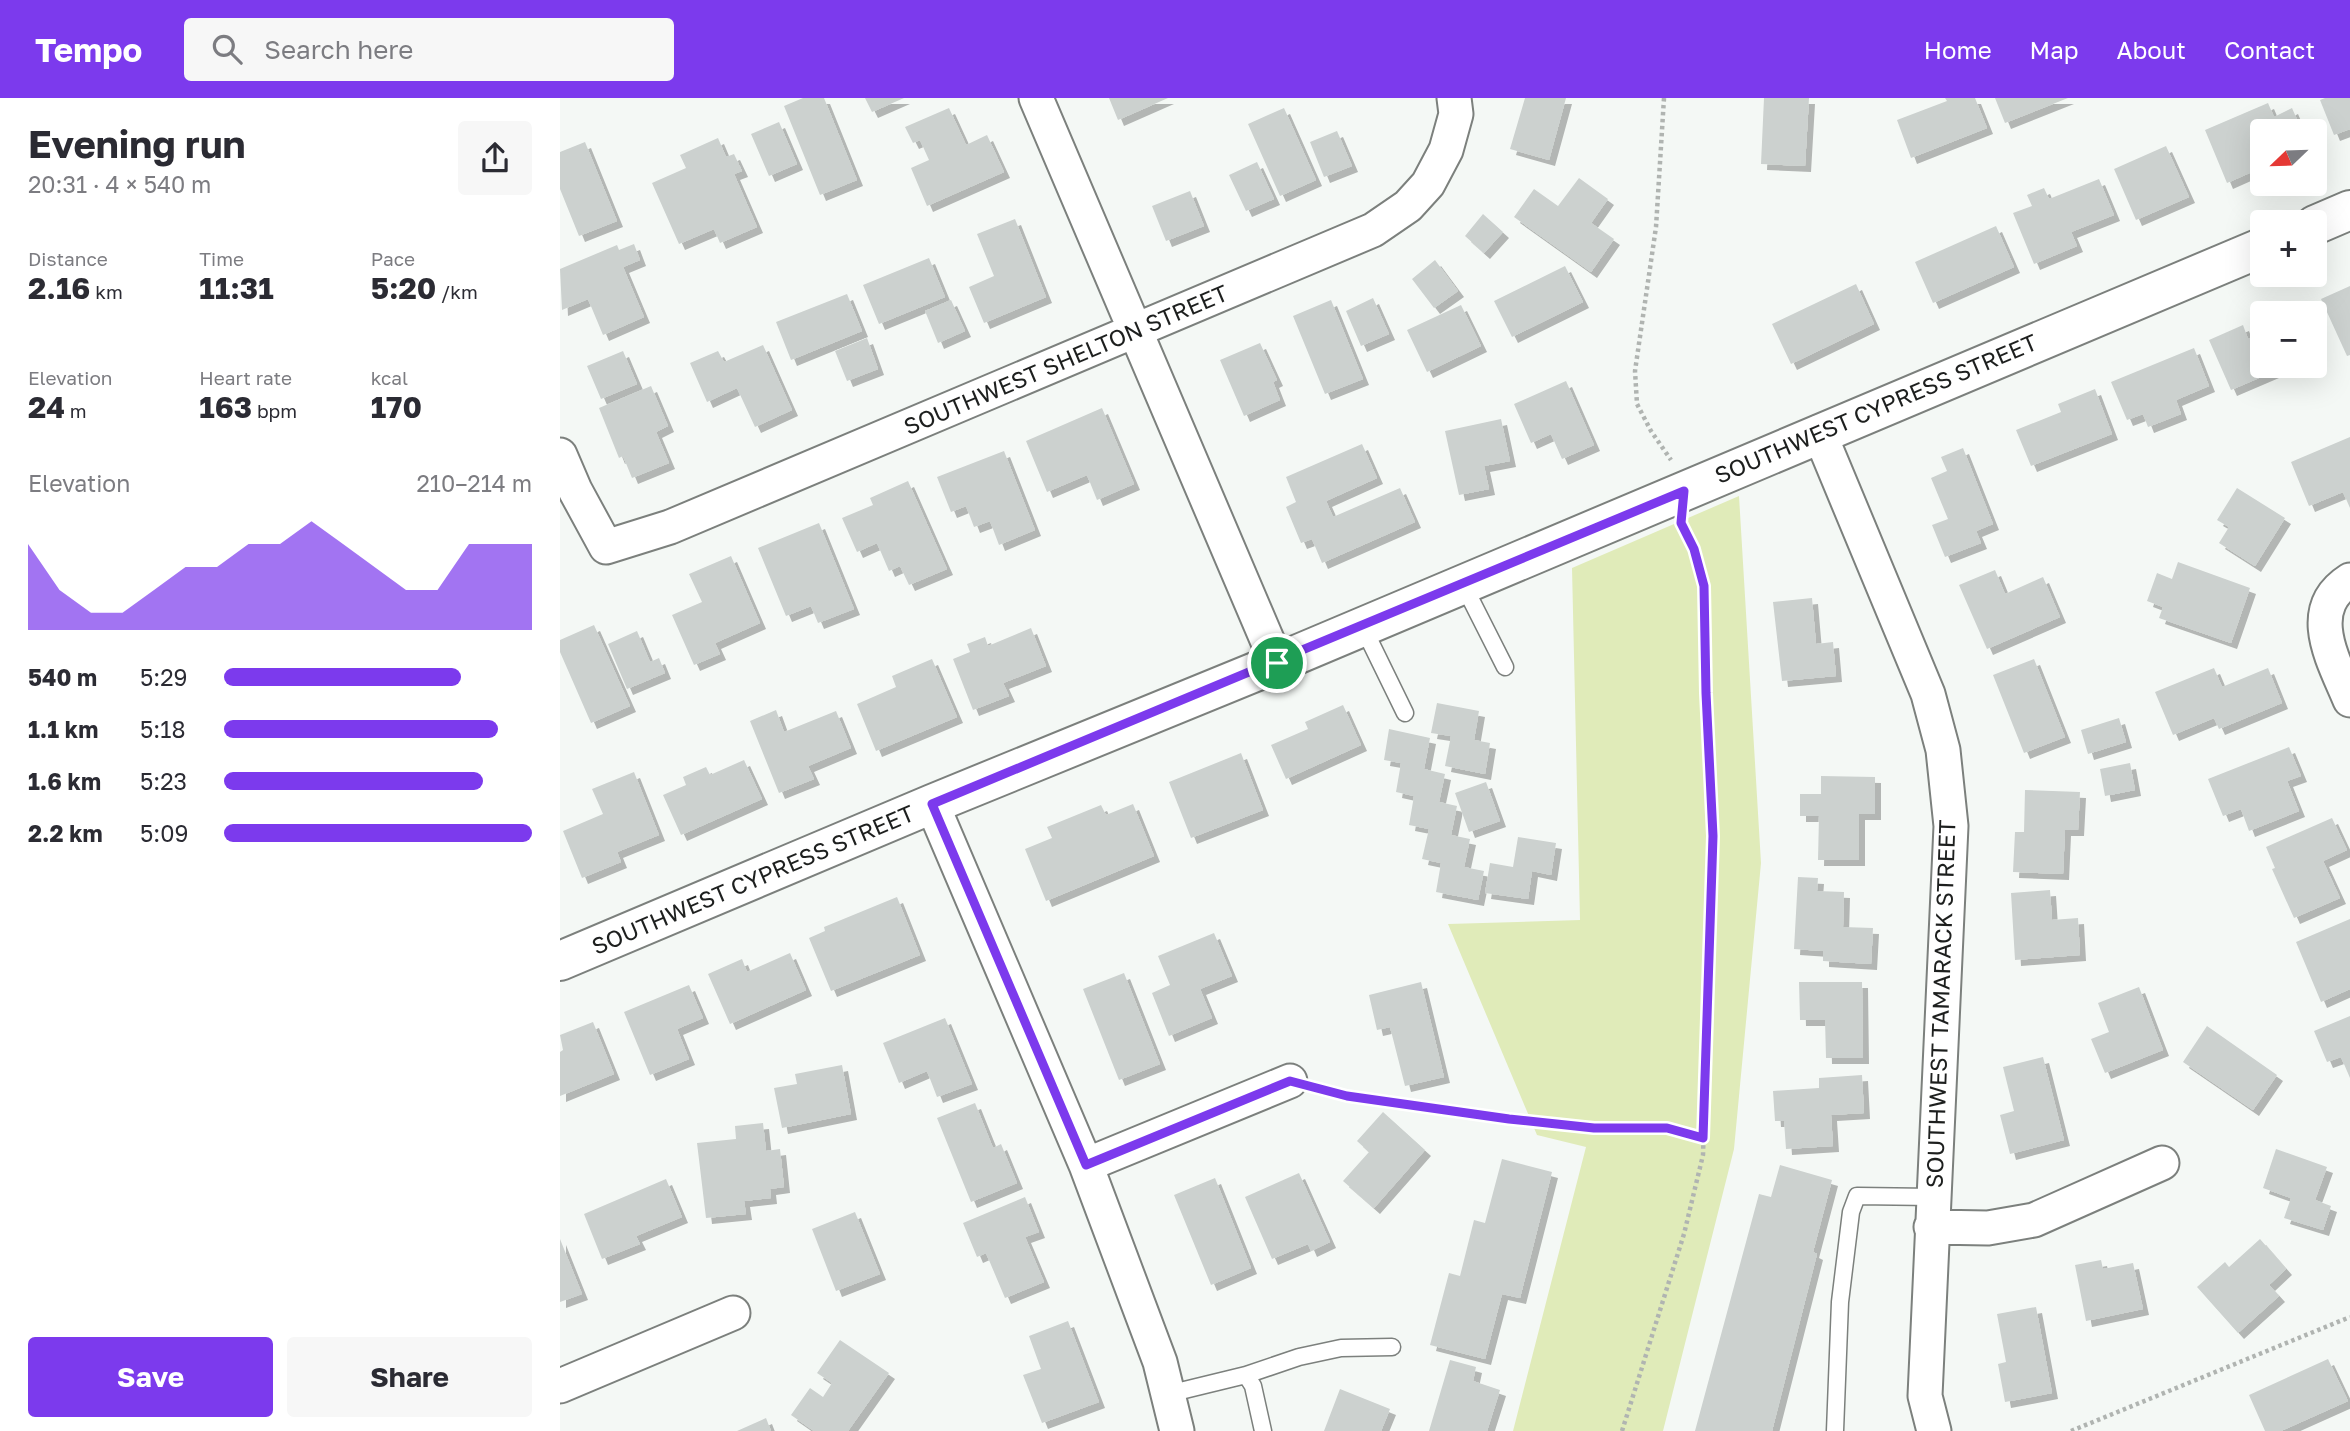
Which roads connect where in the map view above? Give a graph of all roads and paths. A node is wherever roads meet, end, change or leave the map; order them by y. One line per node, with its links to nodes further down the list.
1 (1037, 98): 7 (street)
2 (1454, 98): 7 (street, SOUTHWEST SHELTON STREET)
3 (1664, 98): 10 (path)
4 (2350, 210): 5 (main road)
5 (2327, 220)
6 (2250, 252): 8 (main road, SOUTHWEST CYPRESS STREET)
7 (1135, 330): 9 (street, SOUTHWEST SHELTON STREET); 14 (street)
8 (1819, 432): 10 (main road, SOUTHWEST CYPRESS STREET); 24 (street, SOUTHWEST TAMARACK STREET)
9 (560, 455)
10 (1684, 491): 12 (main road, SOUTHWEST CYPRESS STREET); 21 (path)
11 (2350, 580): 16 (street)
12 (1463, 584): 13 (main road, SOUTHWEST CYPRESS STREET); 15 (lane)
13 (1363, 626): 14 (main road, SOUTHWEST CYPRESS STREET); 17 (lane)
14 (1277, 663): 18 (main road, SOUTHWEST CYPRESS STREET)
15 (1505, 667)
16 (2350, 700)
17 (1405, 713)
18 (932, 804): 19 (main road, SOUTHWEST CYPRESS STREET); 23 (street)
19 (560, 961)
20 (1290, 1081): 21 (path); 23 (street)
21 (1703, 1138): 33 (path)
22 (2162, 1163): 24 (street)
23 (1086, 1165): 30 (street)
24 (1932, 1212): 34 (lane); 35 (street, SOUTHWEST TAMARACK STREET)
25 (733, 1313): 29 (street)
26 (2350, 1317): 36 (path)
27 (1392, 1347): 28 (lane)
28 (1247, 1374): 30 (lane); 32 (lane)
29 (560, 1386)
30 (1168, 1394): 31 (street)
31 (1177, 1431)
32 (1263, 1431)
33 (1622, 1431)
34 (1835, 1431)
35 (1934, 1431)
36 (2071, 1431)

